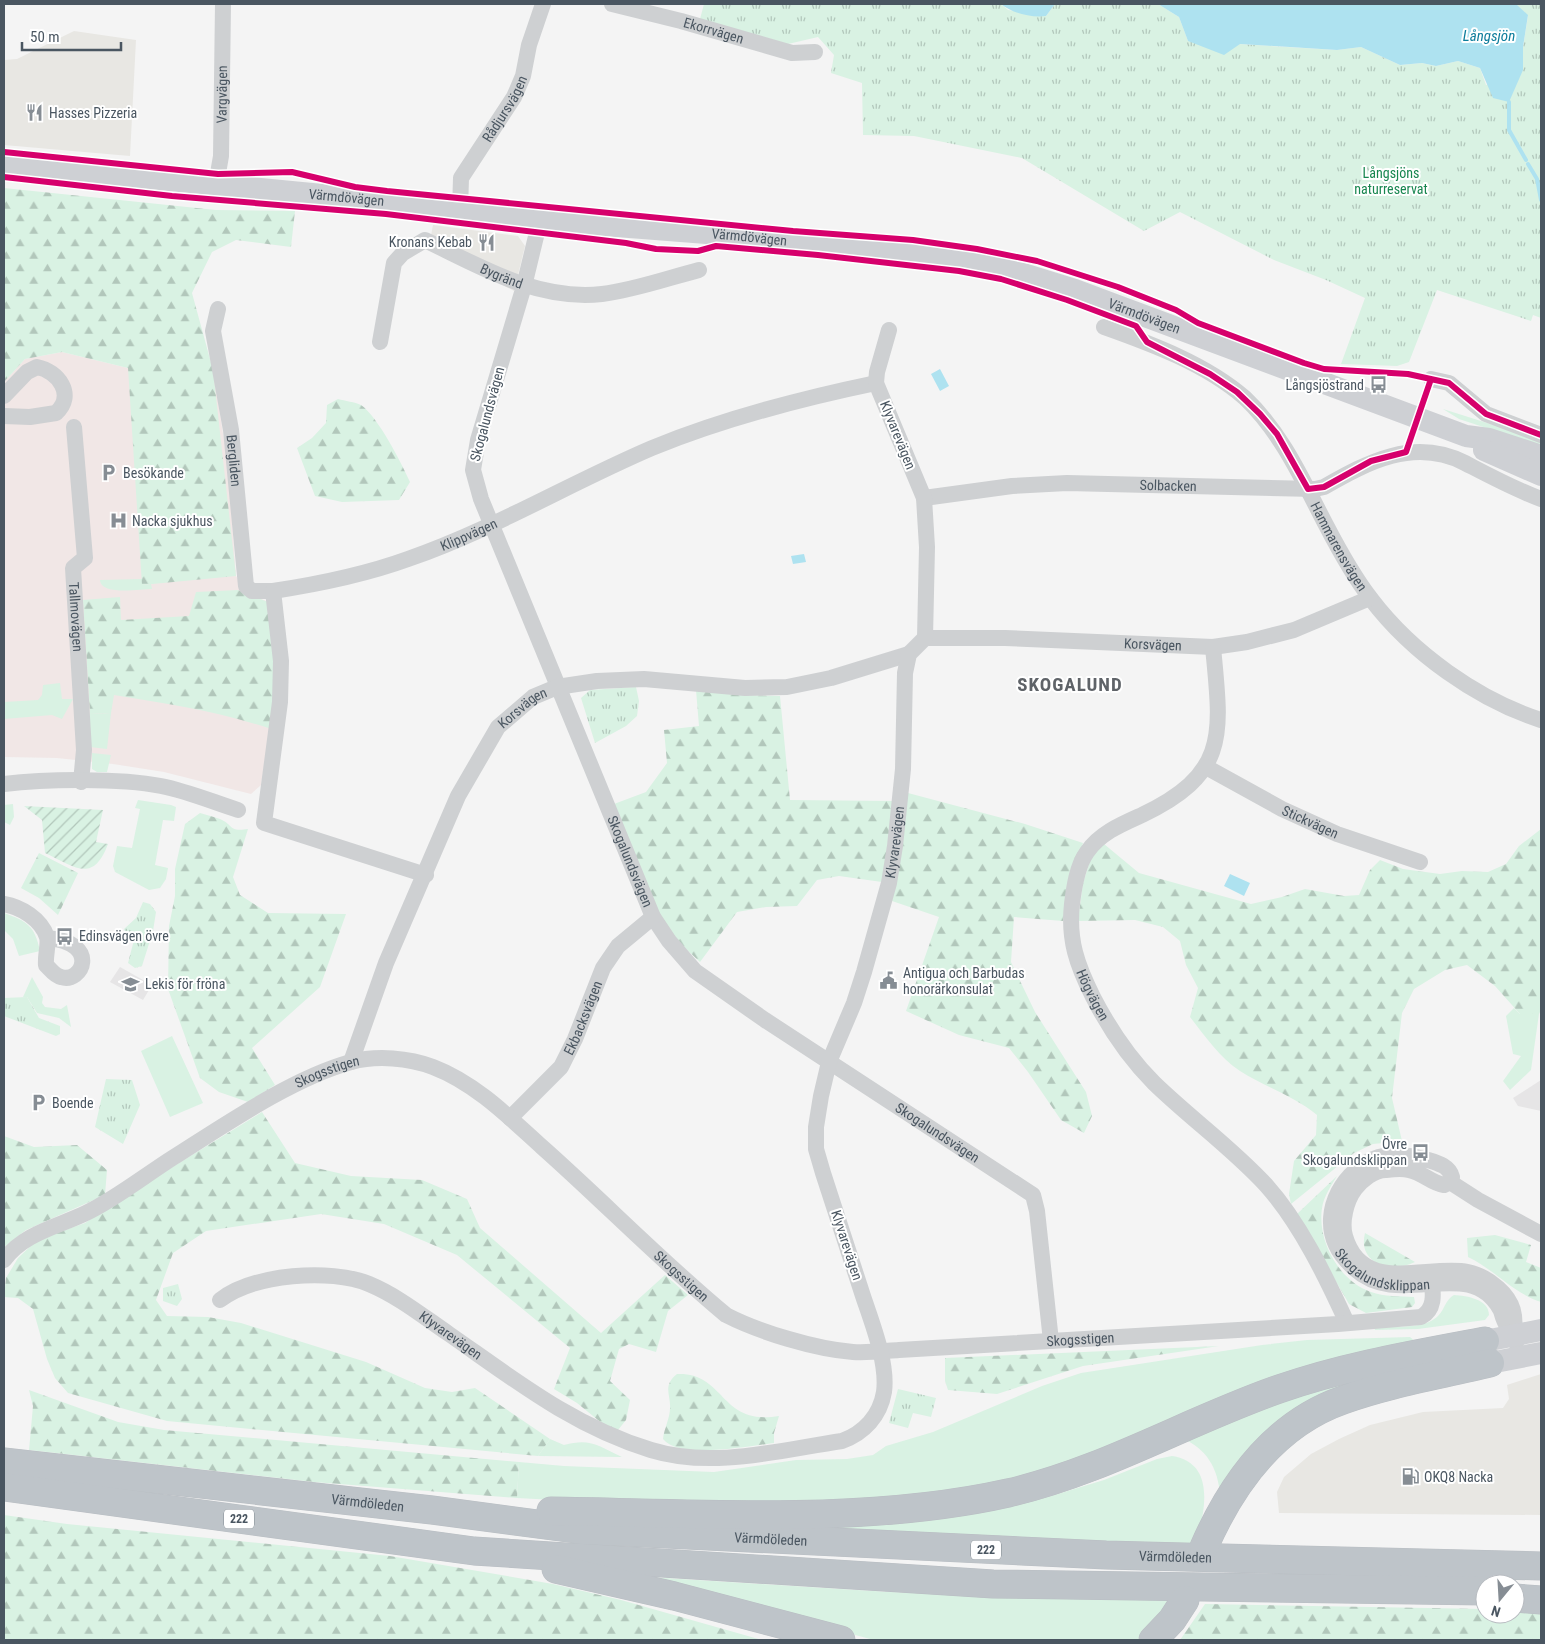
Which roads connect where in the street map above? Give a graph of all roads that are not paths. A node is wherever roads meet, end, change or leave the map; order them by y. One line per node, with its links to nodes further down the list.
1 (223, 4): 6 (street, Vargvägen)
2 (542, 4): 7 (street, Rådjursvägen)
3 (612, 4): 4 (street, Ekorrvägen)
4 (815, 52)
5 (4, 164): 6 (main road, Värmdövägen)
6 (216, 185): 7 (main road, Värmdövägen)
7 (460, 210): 8 (main road, Värmdövägen)
8 (540, 220): 10 (street, Skogalundsvägen); 21 (main road, Värmdövägen)
9 (700, 270): 10 (street, Bygränd)
10 (524, 286): 14 (street, Bygränd); 27 (street, Skogalundsvägen)
11 (218, 309): 28 (street, Bergliden)
12 (1104, 327): 24 (street, Hammarensvägen)
13 (889, 330): 16 (street)
14 (380, 342)
15 (1431, 379): 20 (street)
16 (876, 384): 25 (street, Klyvarevägen); 27 (street, Klippvägen)
17 (4, 396): 18 (street)
18 (4, 416)
19 (74, 427): 36 (street, Tallmovägen)
20 (1541, 435)
21 (1526, 457): 22 (main road, Värmdövägen); 23 (street)
22 (1541, 475)
23 (1509, 486): 24 (street, Solbacken); 26 (street)
24 (1308, 489): 25 (street, Solbacken); 29 (street, Hammarensvägen)
25 (924, 498): 30 (street, Klyvarevägen)
26 (1541, 499)
27 (491, 524): 28 (street, Klippvägen); 33 (street, Skogalundsvägen)
28 (273, 591): 40 (street)
29 (1370, 598): 31 (street, Korsvägen); 34 (street, Hammarensvägen)
30 (925, 638): 31 (street, Korsvägen); 32 (street)
31 (1213, 647): 35 (street, Högvägen)
32 (909, 654): 33 (street, Korsvägen); 45 (street, Klyvarevägen)
33 (558, 687): 40 (street, Korsvägen); 42 (street, Skogalundsvägen)
34 (1541, 720)
35 (1206, 767): 39 (street, Stickvägen); 51 (street, Högvägen)
36 (81, 782): 37 (street); 38 (street)
37 (4, 784)
38 (238, 810)
39 (1420, 862)
40 (426, 875): 44 (street, Korsvägen)
41 (4, 904): 43 (street)
42 (653, 917): 45 (street, Skogalundsvägen); 46 (street, Ekbacksvägen)
43 (48, 938)
44 (351, 1062): 46 (street, Skogsstigen); 48 (street, Skogsstigen)
45 (829, 1062): 54 (street, Skogalundsvägen); 55 (street, Klyvarevägen)
46 (510, 1118): 55 (street, Skogsstigen)
47 (1541, 1234): 49 (street, Skogalundsklippan)
48 (4, 1260)
49 (1431, 1278): 51 (street, Skogsstigen); 53 (street, Skogalundsklippan)
50 (220, 1300): 55 (street, Klyvarevägen)
51 (1347, 1323): 54 (street, Skogsstigen)
52 (1541, 1330): 53 (main road)
53 (1514, 1335): 56 (main road); 58 (street, Skogalundsklippan)
54 (1051, 1341): 55 (street, Skogsstigen)
55 (879, 1351)
56 (1488, 1352): 58 (main road); 61 (highway); 62 (highway)
57 (1541, 1353): 58 (main road)
58 (1519, 1358)
59 (4, 1462): 61 (highway, Värmdöleden / 222)
60 (4, 1487): 63 (highway, 222)
61 (432, 1510): 64 (highway, Värmdöleden / 222)
62 (1204, 1547)
63 (474, 1551): 65 (highway, 222); 73 (highway)
64 (1541, 1566)
65 (1432, 1590): 66 (highway, 222); 69 (highway)
66 (1475, 1591)
67 (1525, 1591): 68 (highway)
68 (1541, 1592)
69 (1475, 1594)
70 (1525, 1599): 72 (highway)
71 (1185, 1600): 74 (highway)
72 (1541, 1600)
73 (841, 1640)
74 (1153, 1640)

